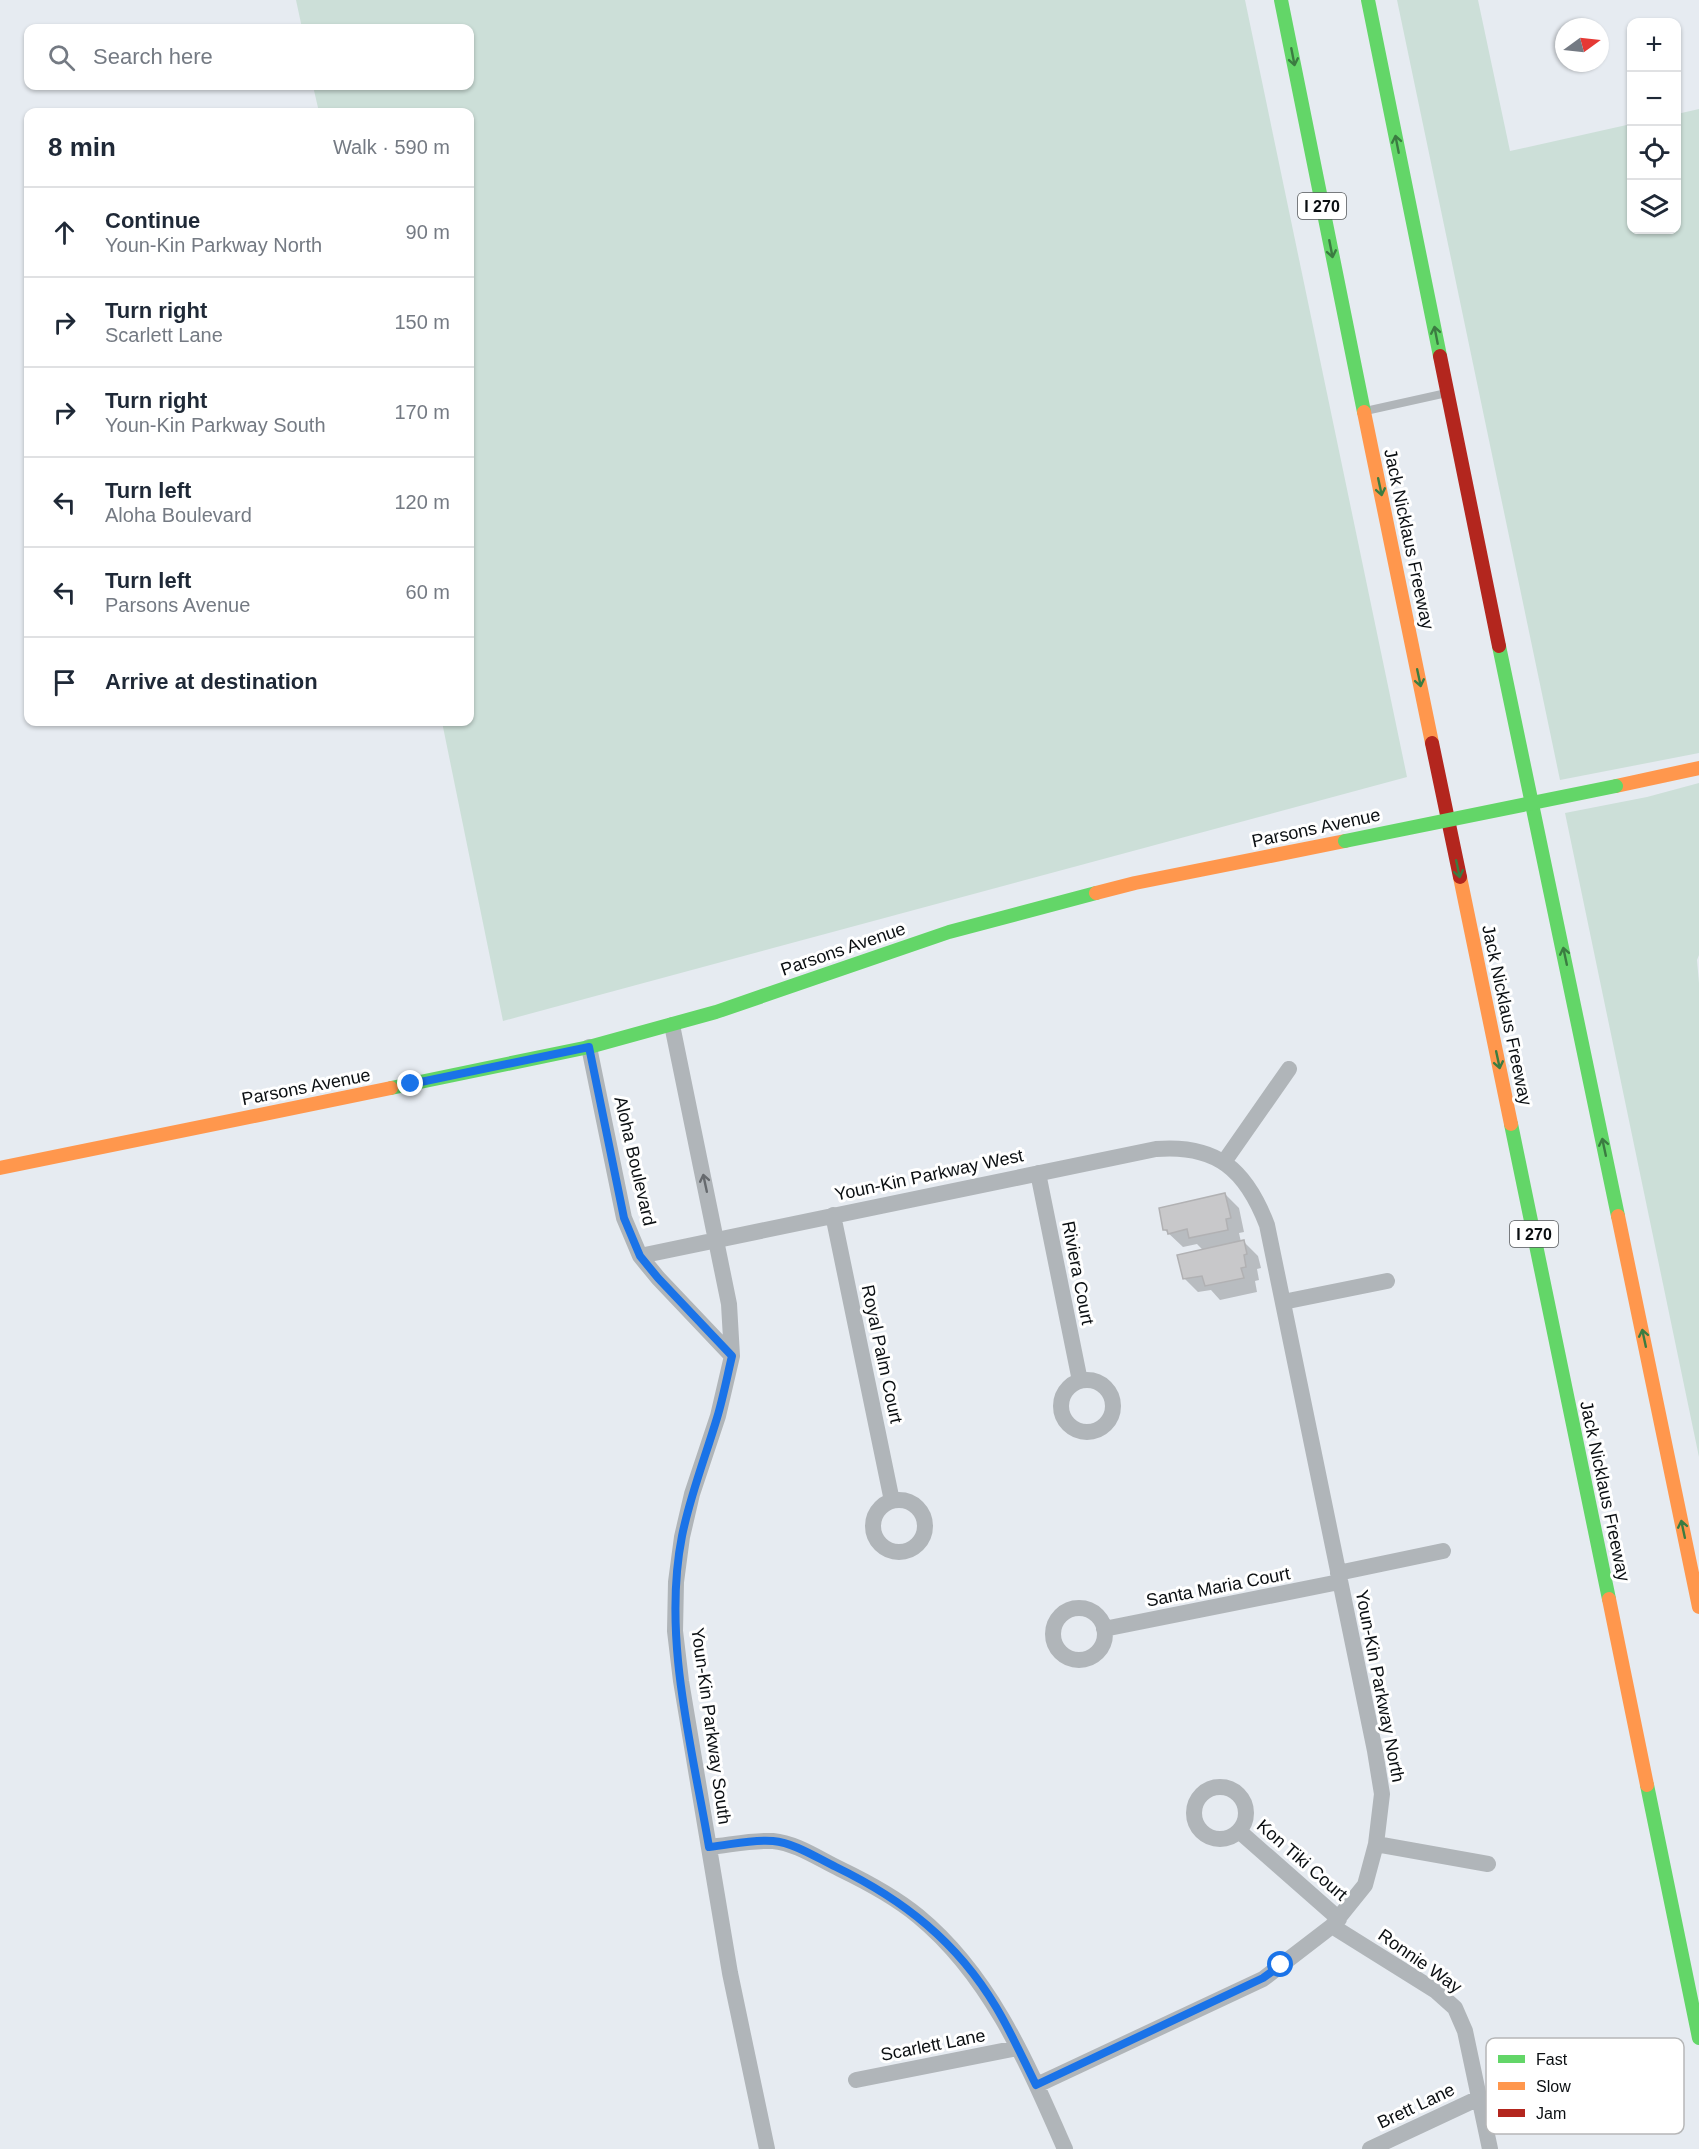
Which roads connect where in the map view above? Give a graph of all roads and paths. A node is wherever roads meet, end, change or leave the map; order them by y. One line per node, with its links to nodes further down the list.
1 (1281, 0): 4 (main road, Jack Nicklaus Freeway / I 270, one-way to 4)
2 (1368, 0): 3 (main road, one-way to 2)
3 (1448, 393): 4 (lane); 22 (main road, one-way to 3)
4 (1364, 411): 29 (main road, Jack Nicklaus Freeway / I 270, one-way to 29)
5 (1699, 768): 6 (main road, Parsons Avenue, bridge)
6 (672, 1025): 7 (main road, Parsons Avenue); 13 (street, one-way to 6)
7 (589, 1047): 10 (main road, Parsons Avenue); 14 (street, Aloha Boulevard)
8 (1289, 1069): 9 (street)
9 (1224, 1162): 11 (street, Youn-Kin Parkway West); 16 (street, Youn-Kin Parkway North)
10 (0, 1168)
11 (1038, 1173): 12 (street, Youn-Kin Parkway West); 18 (street, Riviera Court)
12 (832, 1215): 13 (street, Youn-Kin Parkway West); 19 (street, Royal Palm Court)
13 (717, 1240): 14 (street, Youn-Kin Parkway West); 17 (street, Youn-Kin Parkway South)
14 (640, 1256): 17 (street, Aloha Boulevard)
15 (1388, 1281): 16 (street)
16 (1282, 1302): 21 (street, Youn-Kin Parkway North)
17 (732, 1356): 26 (street, Youn-Kin Parkway South)
18 (1080, 1380)
19 (892, 1501)
20 (1443, 1551): 21 (street, Santa Maria Court)
21 (1338, 1578): 23 (street, Santa Maria Court); 25 (street, Youn-Kin Parkway North)
22 (1699, 1607)
23 (1104, 1629)
24 (1239, 1831): 28 (street, Kon Tiki Court)
25 (1376, 1844): 27 (street); 28 (street, Youn-Kin Parkway North)
26 (709, 1847): 30 (street, Scarlett Lane); 36 (street, Youn-Kin Parkway South)
27 (1488, 1864)
28 (1336, 1922): 32 (street, Youn-Kin Parkway North); 33 (street, Ronnie Way)
29 (1699, 2038)
30 (1017, 2048): 31 (street, Scarlett Lane); 32 (street, Scarlett Lane)
31 (856, 2080)
32 (1036, 2085): 37 (street, Scarlett Lane)
33 (1479, 2098): 34 (street, Ronnie Way); 38 (street, Brett Lane)
34 (1486, 2130)
35 (1487, 2134): 39 (street, Ronnie Way)
36 (767, 2149)
37 (1065, 2149)
38 (1370, 2149)
39 (1490, 2149)

